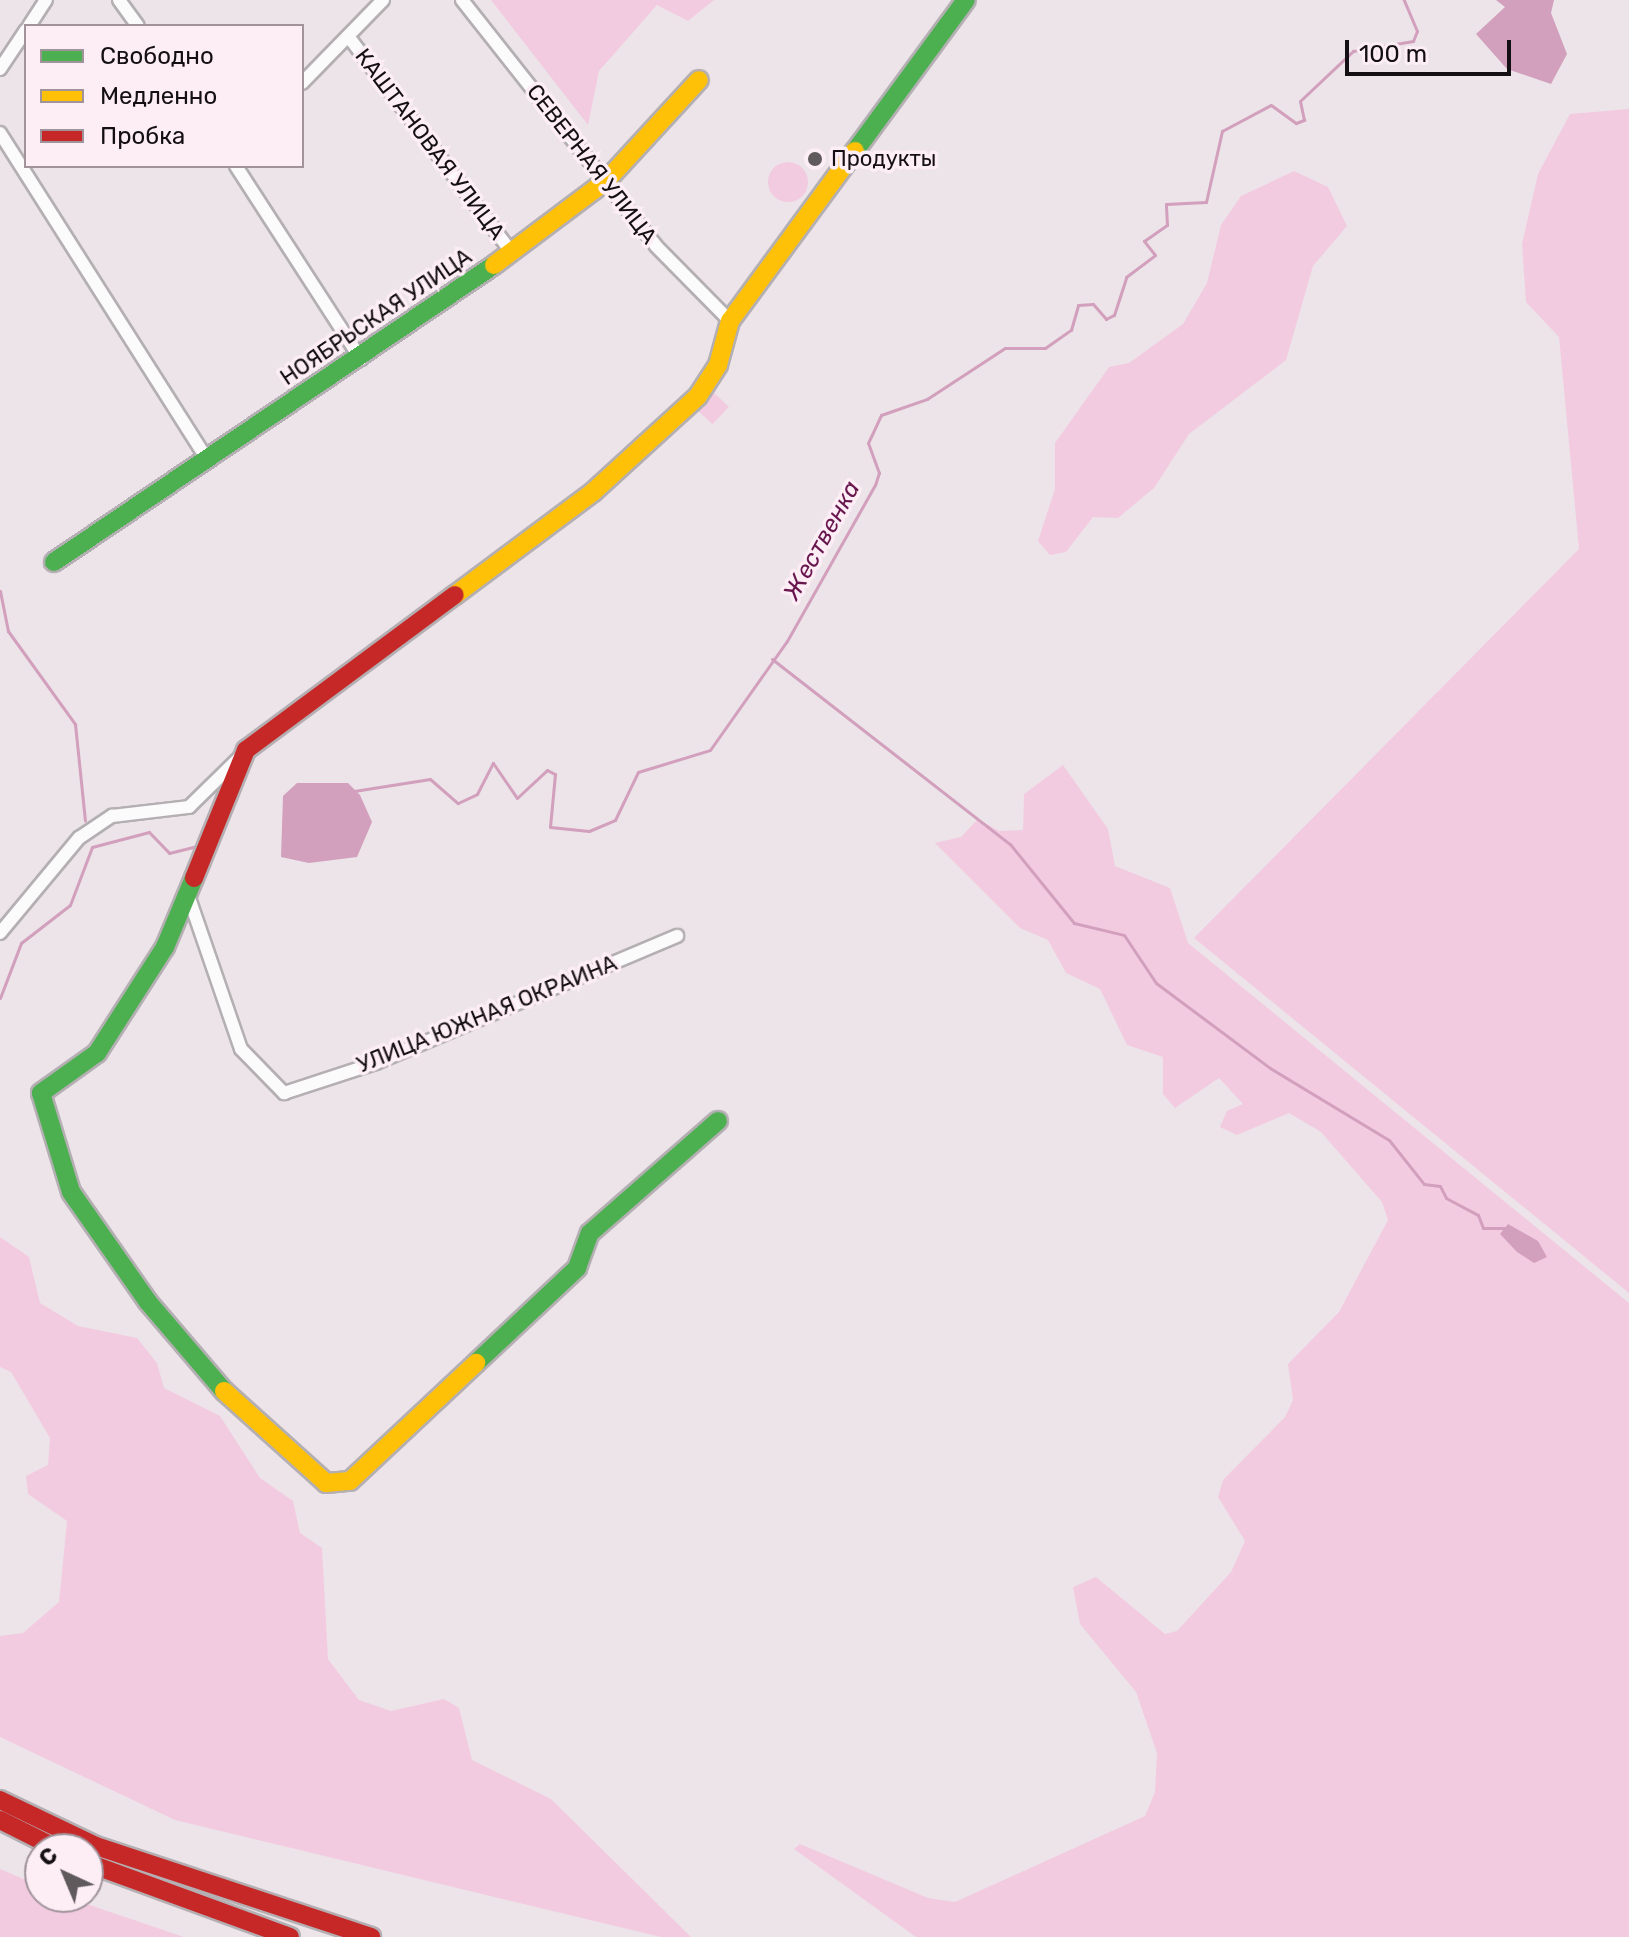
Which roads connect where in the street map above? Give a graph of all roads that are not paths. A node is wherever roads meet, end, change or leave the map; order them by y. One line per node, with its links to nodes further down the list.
1 (46, 0): 6 (street)
2 (119, 0): 7 (street)
3 (383, 0): 9 (street)
4 (462, 0): 15 (street, СЕВЕРНАЯ УЛИЦА)
5 (966, 0): 17 (street)
6 (30, 24)
7 (137, 24)
8 (24, 33): 10 (street)
9 (348, 36): 12 (street); 16 (street, КАШТАНОВАЯ УЛИЦА)
10 (0, 69)
11 (699, 80): 15 (street, НОЯБРЬСКАЯ УЛИЦА)
12 (304, 81)
13 (0, 133): 19 (street)
14 (237, 168): 18 (street)
15 (606, 181): 16 (street, НОЯБРЬСКАЯ УЛИЦА); 17 (street, СЕВЕРНАЯ УЛИЦА)
16 (512, 253): 18 (street, НОЯБРЬСКАЯ УЛИЦА)
17 (730, 321): 21 (street)
18 (361, 359): 19 (street, НОЯБРЬСКАЯ УЛИЦА)
19 (207, 459): 20 (street, НОЯБРЬСКАЯ УЛИЦА)
20 (54, 562)
21 (246, 750): 22 (street); 23 (street)
22 (188, 895): 24 (street, УЛИЦА ЮЖНАЯ ОКРАИНА); 25 (street)
23 (0, 933)
24 (677, 936)
25 (718, 1121)
26 (0, 1800): 31 (street)
27 (0, 1820): 28 (street)
28 (26, 1833)
29 (104, 1869): 30 (street)
30 (290, 1937)
31 (371, 1937)

